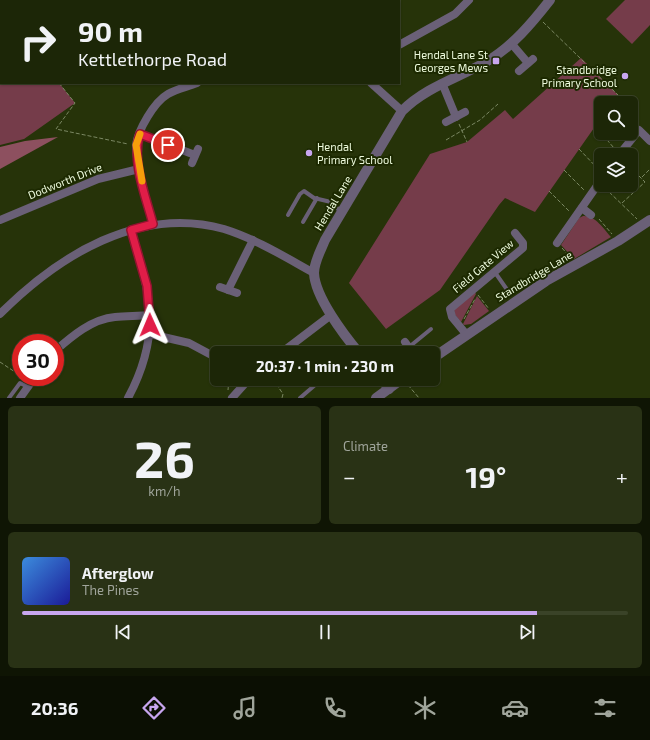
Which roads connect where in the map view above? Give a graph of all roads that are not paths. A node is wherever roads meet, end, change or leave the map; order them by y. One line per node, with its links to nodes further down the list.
1 (469, 0): 4 (street)
2 (550, 0): 3 (street, Hendal Lane)
3 (511, 43): 5 (street); 6 (street, Hendal Lane)
4 (400, 44)
5 (519, 71)
6 (442, 83): 9 (street, Hendal Lane); 11 (street)
7 (193, 84): 13 (street)
8 (372, 84): 9 (street)
9 (402, 111): 21 (street, Hendal Lane)
10 (464, 112): 11 (street)
11 (456, 117): 12 (street)
12 (446, 122)
13 (140, 134): 16 (street); 17 (street)
14 (650, 141): 15 (street)
15 (625, 148)
16 (195, 156)
17 (139, 168): 24 (street, Dodworth Drive); 27 (street)
18 (594, 190): 20 (street)
19 (317, 198): 21 (lane); 22 (lane); 25 (lane)
20 (582, 208): 23 (street); 31 (street)
21 (342, 213): 33 (street, Hendal Lane)
22 (288, 215)
23 (591, 215)
24 (0, 220)
25 (304, 222)
26 (647, 222): 42 (street, Standbridge Lane)
27 (153, 224): 28 (street); 30 (street)
28 (131, 230): 38 (street); 39 (street)
29 (515, 233): 32 (street, Field Gate View)
30 (253, 240): 33 (street); 35 (street)
31 (557, 243)
32 (493, 271): 36 (lane); 42 (street, Field Gate View)
33 (314, 273): 40 (street)
34 (220, 286): 35 (street)
35 (228, 290): 37 (street)
36 (508, 291)
37 (237, 294)
38 (0, 314)
39 (150, 315): 43 (street); 44 (street)
40 (331, 315): 45 (street); 46 (street)
41 (432, 329): 47 (lane)
42 (463, 331): 48 (street, Standbridge Lane)
43 (150, 334): 49 (street); 58 (street)
44 (64, 344)
45 (290, 346)
46 (354, 346)
47 (412, 346)
48 (440, 352)
49 (210, 354)
50 (239, 386): 55 (street)
51 (314, 386): 59 (lane)
52 (394, 386): 54 (street)
53 (28, 387): 56 (lane); 57 (street)
54 (389, 388): 60 (street)
55 (230, 395)
56 (9, 398)
57 (20, 398)
58 (128, 398)
59 (300, 398)
60 (376, 398)

